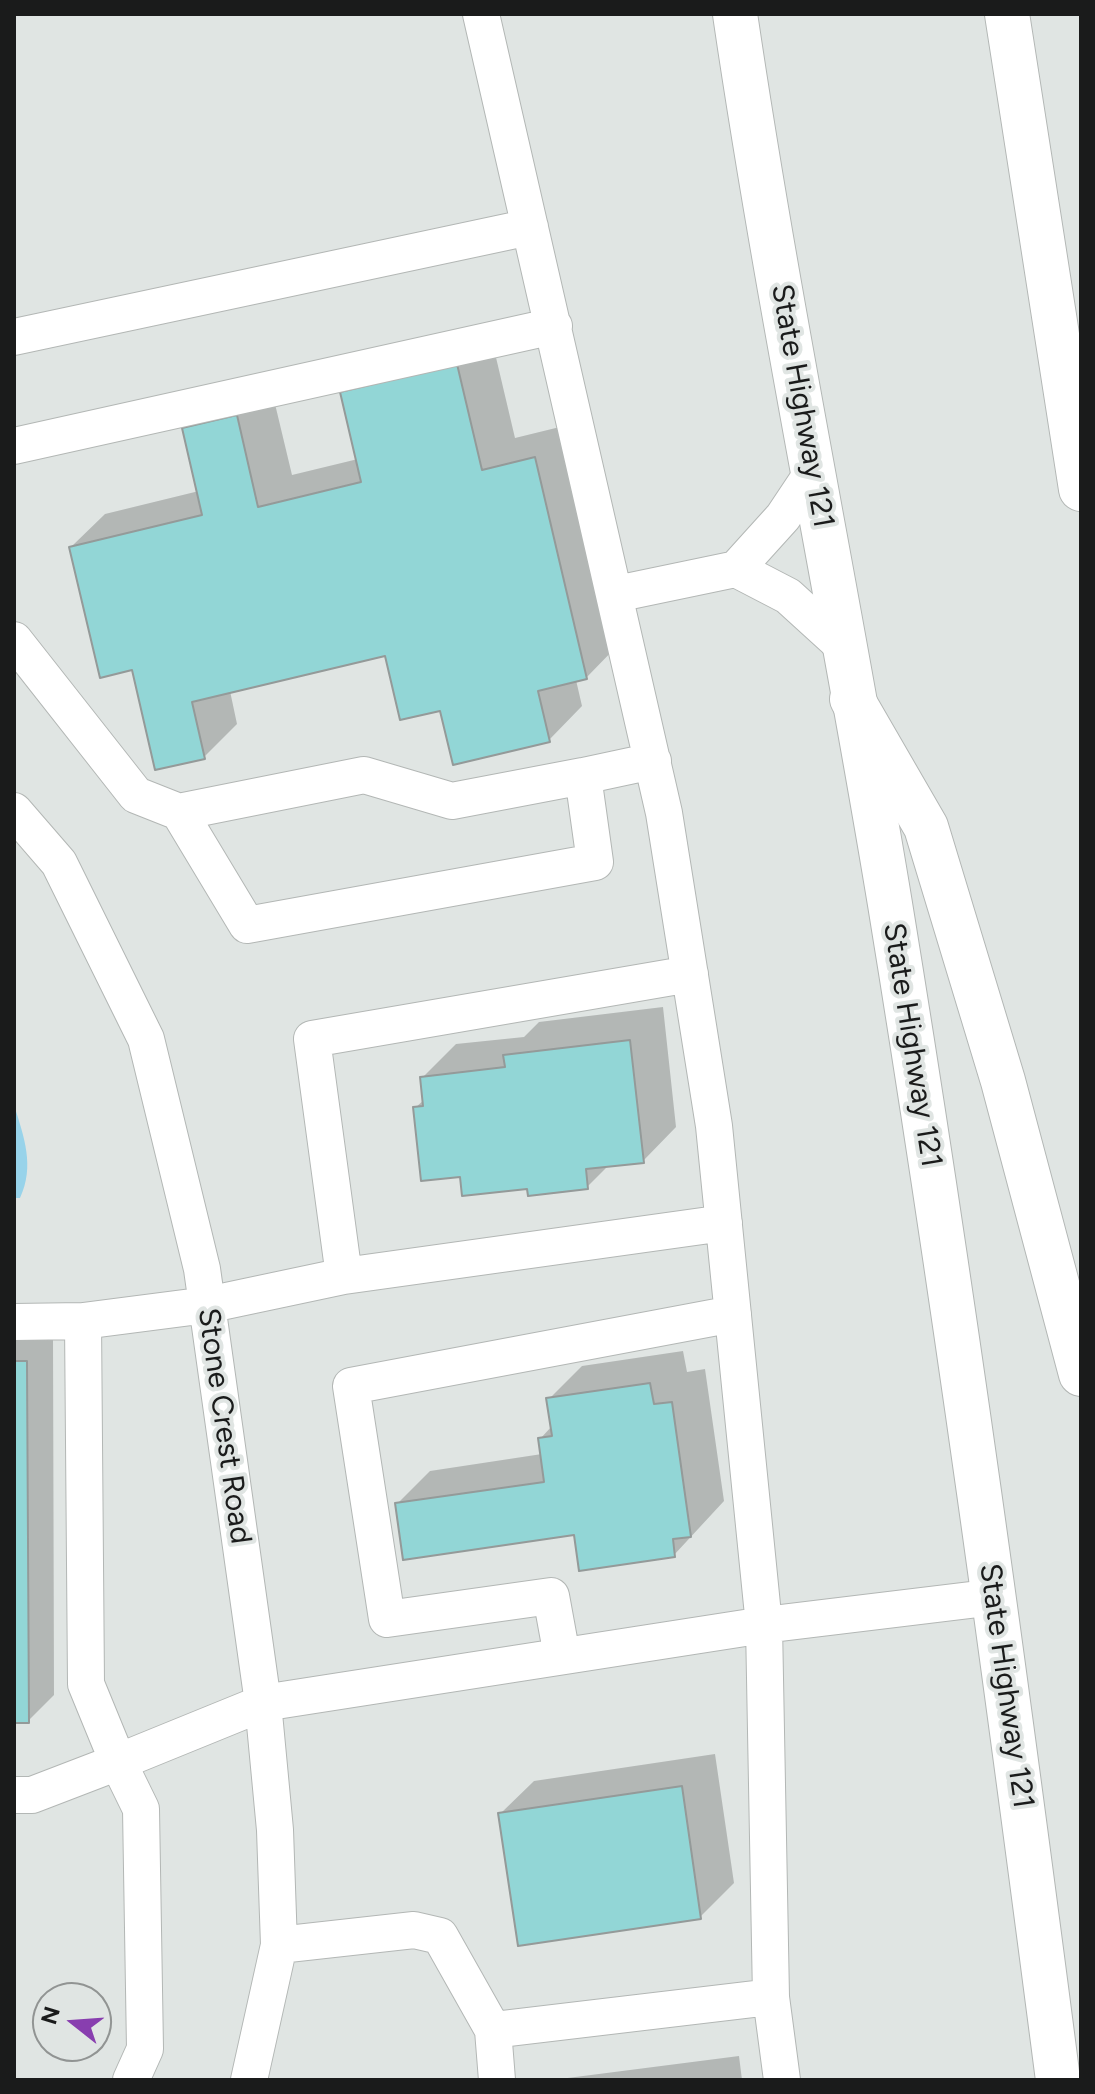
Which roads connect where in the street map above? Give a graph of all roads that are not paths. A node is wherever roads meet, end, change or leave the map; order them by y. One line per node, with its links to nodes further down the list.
1 (481, 14): 4 (street)
2 (735, 14): 8 (main road, State Highway 121)
3 (1007, 14): 9 (main road)
4 (530, 227): 5 (street); 6 (street)
5 (554, 326): 7 (street); 11 (street)
6 (14, 337)
7 (14, 446)
8 (813, 472): 10 (street); 13 (main road, State Highway 121)
9 (1081, 489)
10 (736, 569): 11 (street); 13 (street)
11 (616, 594): 15 (street)
12 (14, 640): 18 (street)
13 (844, 647): 14 (main road, State Highway 121)
14 (852, 699): 26 (main road); 27 (main road, State Highway 121)
15 (653, 761): 16 (street); 19 (street)
16 (583, 776): 18 (street); 18 (street)
17 (14, 811): 22 (street, Stone Crest Road)
18 (179, 812)
19 (690, 974): 20 (street); 21 (street)
20 (724, 1223): 21 (street); 23 (street)
21 (344, 1276): 22 (street)
22 (207, 1305): 24 (street); 30 (street, Stone Crest Road)
23 (733, 1314): 28 (street); 29 (street)
24 (83, 1321): 25 (street); 31 (street)
25 (14, 1322)
26 (1081, 1374)
27 (995, 1597): 28 (street); 40 (main road, State Highway 121)
28 (764, 1625): 29 (street); 34 (street)
29 (562, 1656): 30 (street)
30 (263, 1703): 31 (street); 33 (street, Stone Crest Road)
31 (118, 1762): 32 (street); 36 (street)
32 (14, 1795)
33 (279, 1945): 35 (street); 37 (street, Stone Crest Road)
34 (771, 1997): 35 (street); 39 (street)
35 (493, 2030): 38 (street)
36 (131, 2080)
37 (249, 2080)
38 (497, 2080)
39 (782, 2080)
40 (1058, 2080)

